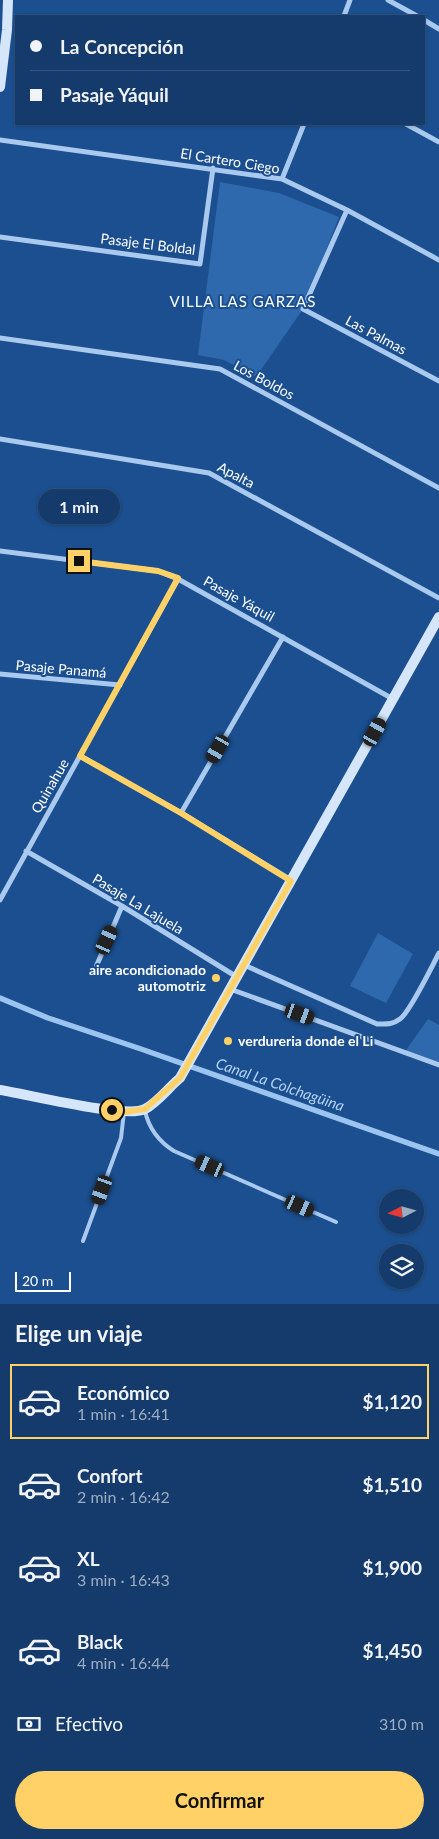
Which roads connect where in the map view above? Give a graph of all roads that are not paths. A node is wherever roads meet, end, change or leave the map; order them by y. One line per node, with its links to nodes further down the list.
1 (8, 0): 8 (street)
2 (350, 0): 4 (street)
3 (388, 0): 5 (street)
4 (344, 15)
5 (415, 15)
6 (425, 21): 7 (street)
7 (439, 29)
8 (12, 31): 9 (street)
9 (0, 87)
10 (304, 125): 15 (street)
11 (408, 125): 13 (street)
12 (0, 140): 14 (street, El Cartero Ciego)
13 (439, 142)
14 (213, 168): 15 (street, El Cartero Ciego); 17 (street, Pasaje El Boldal)
15 (282, 179): 16 (street, El Cartero Ciego)
16 (347, 210): 18 (street, El Cartero Ciego); 20 (street, Las Palmas)
17 (0, 237)
18 (439, 260)
19 (0, 338): 22 (street, Los Boldos)
20 (439, 381)
21 (0, 439): 25 (street, Apalta)
22 (439, 488)
23 (0, 551): 24 (street, Pasaje Yáquil)
24 (178, 578): 27 (street, Pasaje Yáquil); 29 (street, Quinahue)
25 (439, 598)
26 (439, 617): 30 (street)
27 (283, 637): 30 (street, Pasaje Yáquil); 32 (street)
28 (0, 674): 29 (street, Pasaje Panamá)
29 (120, 685): 31 (street, Quinahue)
30 (393, 699): 34 (street)
31 (80, 756): 32 (street); 33 (street, Quinahue)
32 (181, 813): 34 (street)
33 (26, 850): 35 (street, Quinahue); 36 (street, Pasaje La Lajuela)
34 (291, 881): 38 (street)
35 (0, 900)
36 (122, 906): 39 (street); 40 (street, Pasaje La Lajuela)
37 (439, 953): 38 (street)
38 (244, 965): 40 (street)
39 (93, 974)
40 (237, 977): 41 (street)
41 (230, 989): 42 (street); 44 (street)
42 (439, 1065)
43 (0, 1090): 45 (street)
44 (145, 1109): 45 (street); 46 (lane)
45 (124, 1112): 47 (lane)
46 (336, 1222)
47 (83, 1241)

